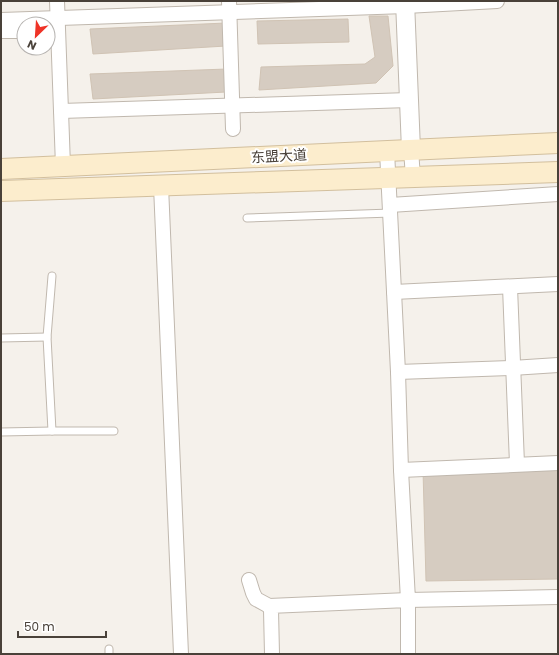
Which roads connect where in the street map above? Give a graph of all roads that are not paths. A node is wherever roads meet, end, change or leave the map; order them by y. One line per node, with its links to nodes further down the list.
1 (57, 1): 5 (street)
2 (497, 1): 3 (street)
3 (406, 4): 4 (street); 12 (street)
4 (229, 7): 8 (street); 13 (street)
5 (56, 16)
6 (1, 20): 7 (street)
7 (16, 22)
8 (56, 26)
9 (16, 31): 10 (street)
10 (1, 32)
11 (56, 40): 14 (street)
12 (409, 100): 13 (street); 17 (street)
13 (233, 106): 14 (street); 15 (street)
14 (61, 111): 19 (street)
15 (233, 129)
16 (558, 143): 17 (main road, 东盟大道)
17 (411, 150): 18 (main road, 东盟大道); 22 (street)
18 (387, 151): 19 (main road, 东盟大道); 23 (street)
19 (63, 166): 20 (main road, 东盟大道)
20 (1, 169)
21 (558, 172): 22 (main road, 东盟大道)
22 (412, 177): 23 (main road, 东盟大道)
23 (388, 178): 24 (main road, 东盟大道); 27 (street)
24 (161, 186): 25 (main road, 东盟大道); 48 (street)
25 (1, 192)
26 (558, 194): 27 (street)
27 (390, 209): 28 (lane); 32 (street)
28 (247, 218)
29 (52, 276): 33 (lane)
30 (558, 284): 31 (street)
31 (510, 286): 32 (street); 36 (street)
32 (394, 292): 37 (street)
33 (47, 337): 34 (lane); 38 (lane)
34 (1, 338)
35 (558, 365): 36 (street)
36 (512, 368): 37 (street); 42 (street)
37 (398, 372): 43 (street)
38 (52, 431): 39 (lane); 40 (lane)
39 (114, 431)
40 (1, 432)
41 (558, 463): 42 (street)
42 (517, 464): 43 (street)
43 (401, 470): 46 (street)
44 (248, 580): 47 (street)
45 (558, 597): 46 (street)
46 (408, 600): 47 (street); 50 (street)
47 (269, 606): 49 (street)
48 (181, 654)
49 (272, 654)
50 (408, 654)

